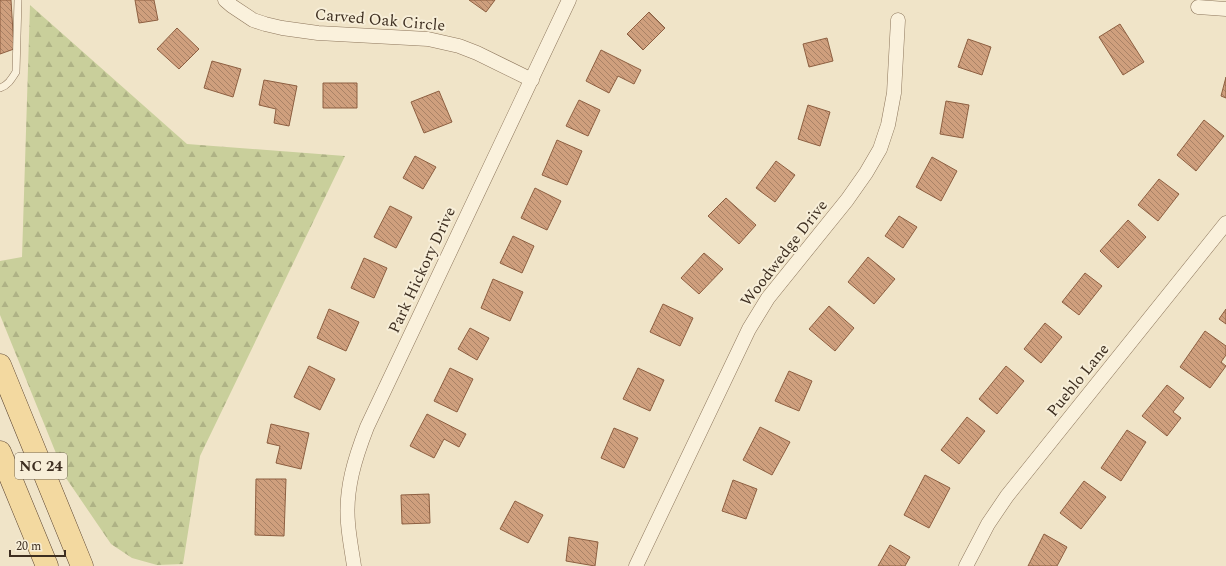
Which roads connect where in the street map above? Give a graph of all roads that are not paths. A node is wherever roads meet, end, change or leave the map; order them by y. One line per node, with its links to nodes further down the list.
1 (18, 0): 8 (lane)
2 (225, 0): 7 (street, Carved Oak Circle)
3 (569, 0): 7 (street, Park Hickory Drive)
4 (1198, 7): 5 (street)
5 (1226, 9)
6 (898, 20): 15 (street, Woodwedge Drive)
7 (532, 80): 14 (street, Park Hickory Drive)
8 (0, 88)
9 (1226, 223): 16 (street, Pueblo Lane)
10 (0, 365): 13 (main road, NC 24)
11 (0, 452): 12 (main road, NC 24)
12 (47, 566)
13 (82, 566)
14 (354, 566)
15 (636, 566)
16 (966, 566)

